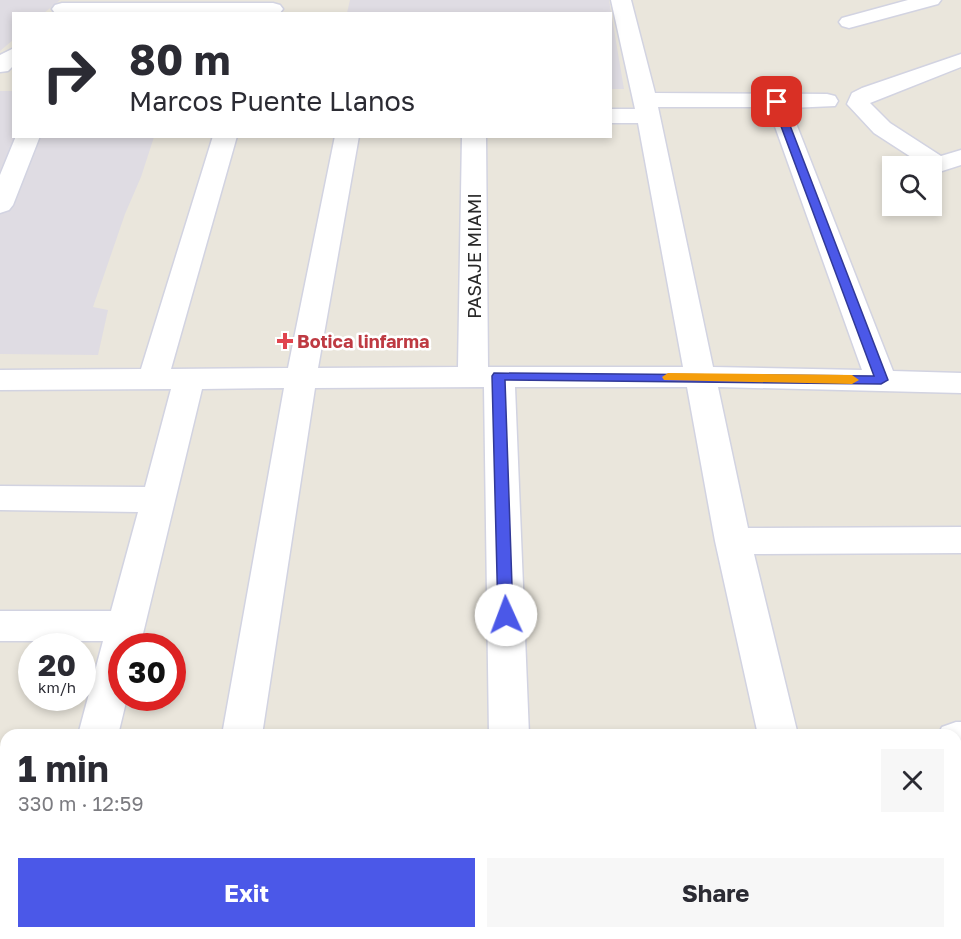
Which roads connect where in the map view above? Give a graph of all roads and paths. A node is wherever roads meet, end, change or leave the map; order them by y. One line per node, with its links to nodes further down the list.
1 (621, 0): 9 (street)
2 (931, 0): 5 (street)
3 (64, 8): 4 (street)
4 (274, 8)
5 (849, 22)
6 (961, 60): 15 (street)
7 (827, 101): 8 (street)
8 (777, 102): 9 (street); 23 (street)
9 (647, 108): 10 (street); 18 (street)
10 (612, 116)
11 (27, 138): 16 (street)
12 (224, 138): 21 (street)
13 (346, 138): 19 (street)
14 (474, 138): 17 (street, PASAJE MIAMI)
15 (950, 161)
16 (0, 205)
17 (486, 376): 18 (street); 19 (street); 33 (street, PASAJE MIAMI)
18 (702, 377): 23 (street); 28 (street)
19 (301, 378): 22 (street); 32 (street)
20 (0, 380): 21 (street)
21 (153, 380): 22 (street)
22 (189, 380): 26 (street)
23 (881, 380): 24 (street)
24 (961, 383)
25 (0, 498): 26 (street)
26 (160, 500): 30 (street)
27 (961, 540): 28 (street)
28 (734, 541): 34 (street)
29 (0, 626): 30 (street)
30 (126, 626): 31 (street)
31 (100, 729)
32 (243, 729)
33 (509, 729)
34 (777, 729)

